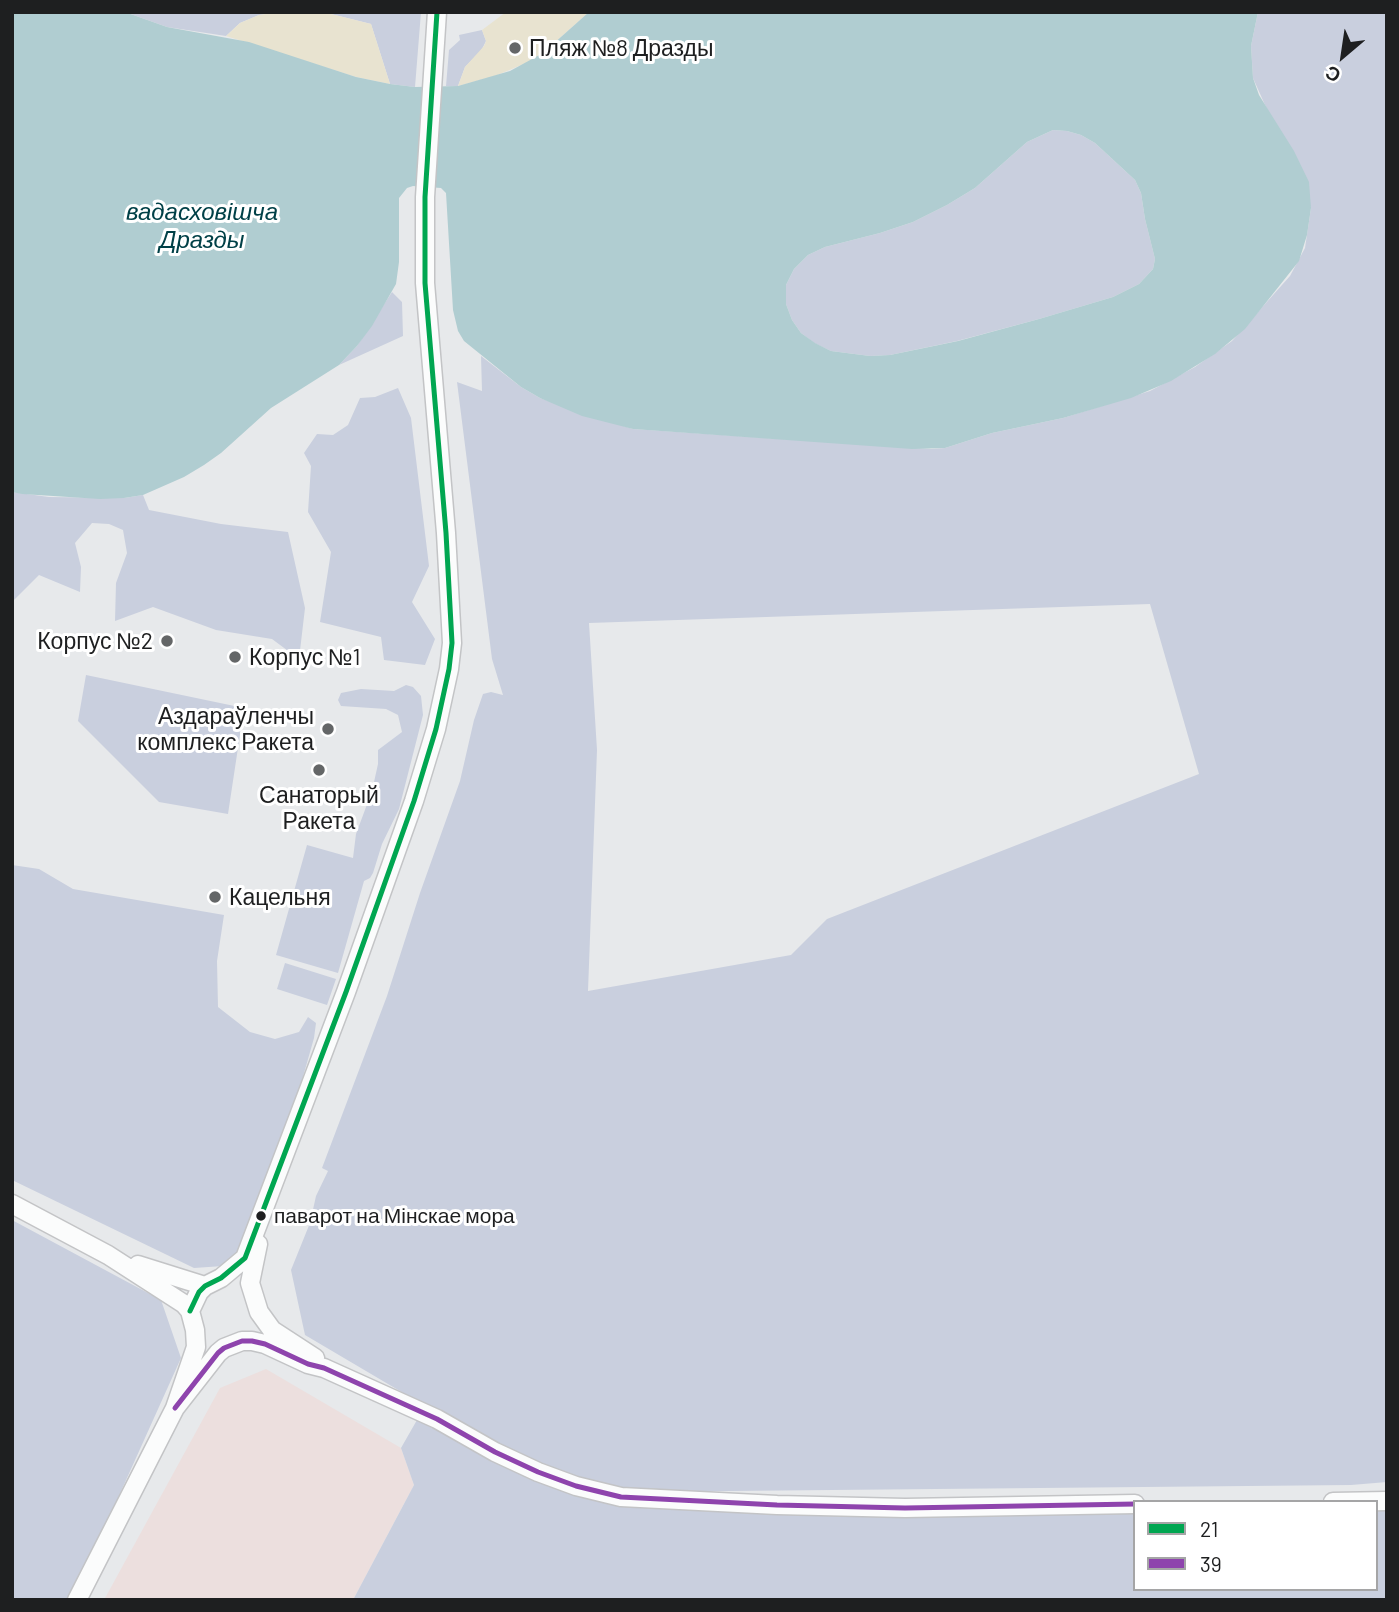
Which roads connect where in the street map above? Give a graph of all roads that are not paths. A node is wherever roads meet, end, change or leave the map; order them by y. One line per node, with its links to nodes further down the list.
1 (437, 12): 2 (street)
2 (272, 1190): 5 (street); 6 (street)
3 (12, 1204): 4 (street)
4 (108, 1255): 5 (street); 7 (street)
5 (213, 1282): 6 (street); 7 (street)
6 (256, 1305): 9 (street); 11 (street)
7 (190, 1311): 8 (street)
8 (195, 1330): 10 (street); 12 (street)
9 (242, 1341): 10 (street); 11 (street)
10 (224, 1348): 12 (street)
11 (324, 1368): 13 (street)
12 (175, 1408): 14 (street)
13 (1133, 1504)
14 (77, 1600)

